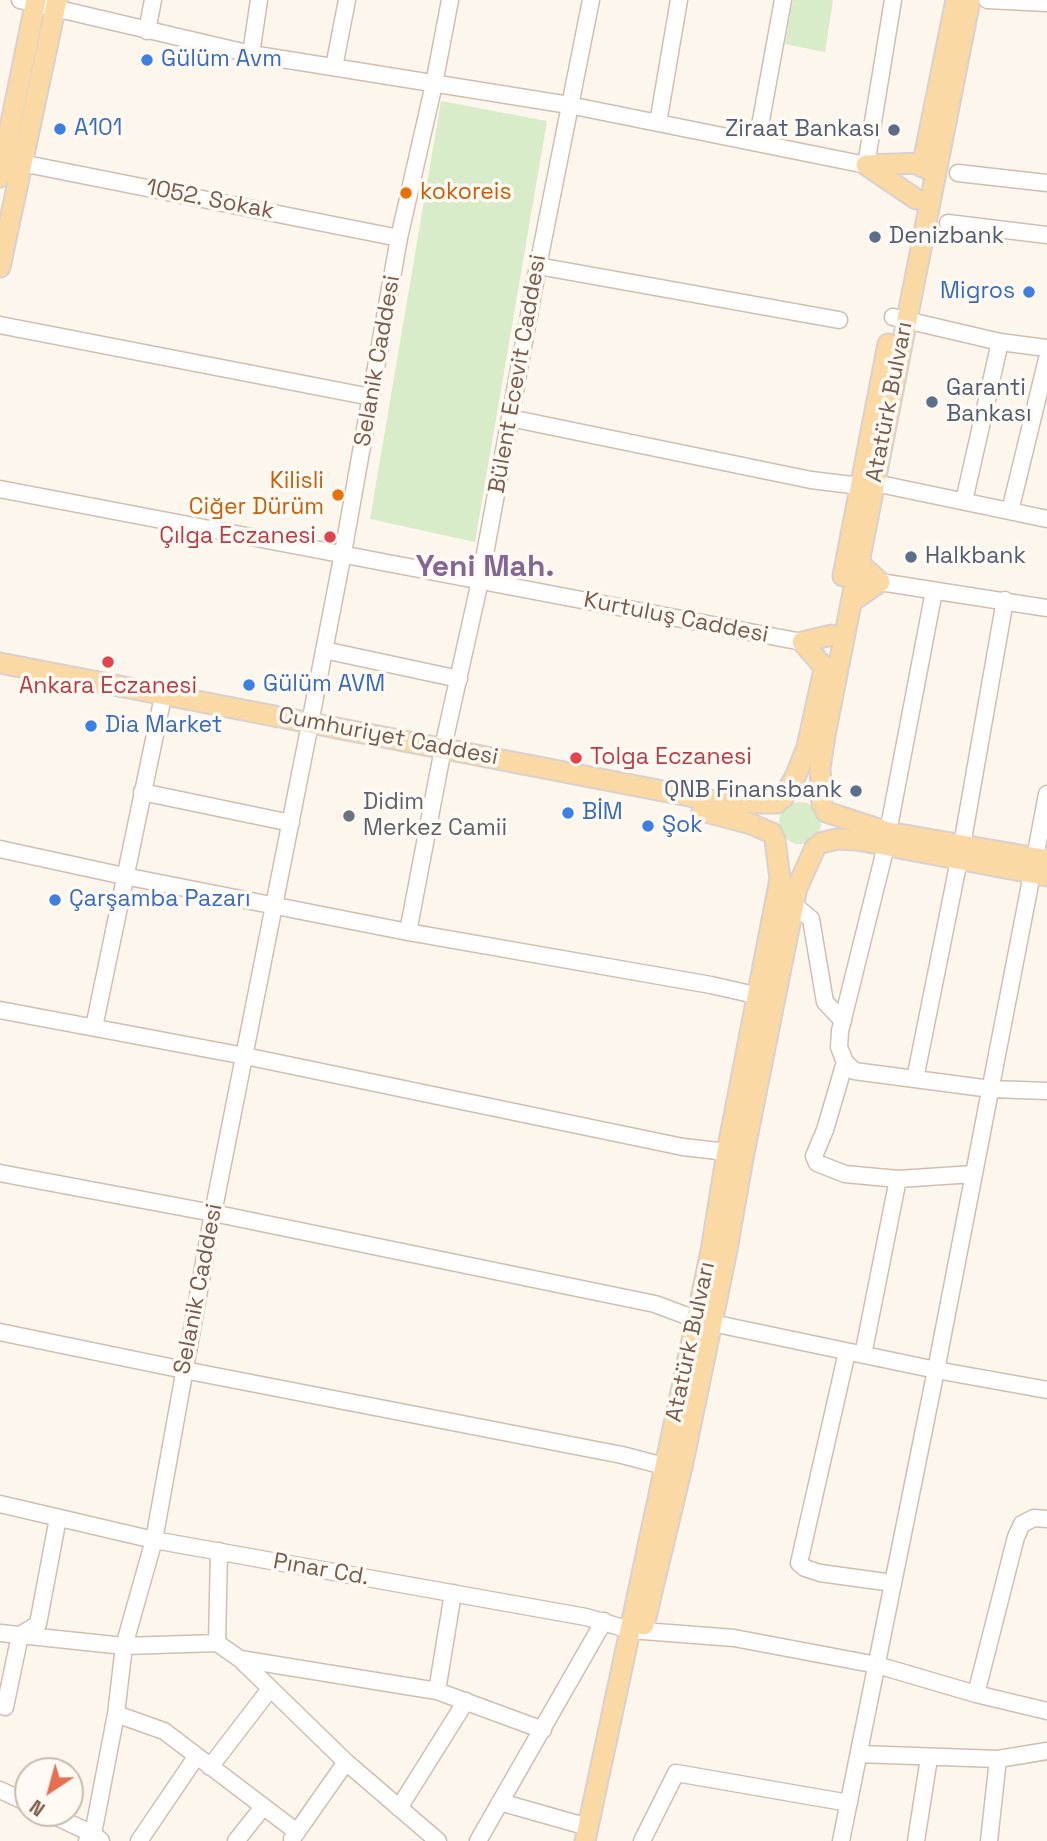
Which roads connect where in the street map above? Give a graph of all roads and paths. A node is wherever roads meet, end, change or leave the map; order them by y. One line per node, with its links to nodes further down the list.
1 (153, 0): 15 (street)
2 (259, 0): 16 (street)
3 (347, 0): 17 (street)
4 (450, 0): 18 (street, Selanik Caddesi)
5 (591, 0): 19 (street, Bülent Ecevit Caddesi)
6 (679, 0): 20 (street)
7 (783, 0): 21 (street)
8 (893, 0): 23 (street)
9 (956, 0): 24 (main road, Atatürk Bulvarı)
10 (970, 0): 24 (main road, Atatürk Bulvarı)
11 (987, 0): 14 (street)
12 (30, 1): 13 (street); 22 (main road)
13 (56, 3): 15 (street); 22 (main road)
14 (1047, 3)
15 (147, 31): 16 (street)
16 (251, 54): 17 (street)
17 (334, 67): 18 (street)
18 (434, 85): 19 (street); 31 (street, Selanik Caddesi)
19 (569, 105): 20 (street); 32 (street, Bülent Ecevit Caddesi)
20 (658, 123): 21 (street)
21 (757, 142): 23 (street)
22 (8, 158): 26 (main road); 31 (street, 1052. Sokak); 33 (main road)
23 (866, 165): 24 (main road); 28 (main road)
24 (928, 169): 28 (main road, Atatürk Bulvarı); 34 (main road, Atatürk Bulvarı)
25 (958, 173): 27 (street)
26 (0, 177)
27 (1047, 183)
28 (916, 199): 34 (main road, Atatürk Bulvarı)
29 (948, 223): 30 (street)
30 (1047, 235)
31 (399, 237): 40 (street, Selanik Caddesi)
32 (538, 266): 35 (street); 41 (street, Bülent Ecevit Caddesi)
33 (0, 267)
34 (899, 318): 37 (street); 42 (main road, Atatürk Bulvarı)
35 (839, 320)
36 (0, 325): 40 (street)
37 (1000, 342): 38 (street); 44 (street)
38 (1047, 348)
39 (1047, 359): 45 (street)
40 (372, 397): 47 (street, Selanik Caddesi)
41 (510, 418): 42 (street); 49 (street, Bülent Ecevit Caddesi)
42 (867, 484): 44 (street); 48 (main road, Atatürk Bulvarı); 55 (main road, Atatürk Bulvarı)
43 (0, 489): 47 (street, Kurtuluş Caddesi)
44 (964, 501): 45 (street)
45 (1010, 511): 46 (street)
46 (1047, 519)
47 (343, 553): 49 (street, Kurtuluş Caddesi); 57 (street, Selanik Caddesi)
48 (859, 563): 50 (main road); 53 (main road, Atatürk Bulvarı)
49 (480, 581): 56 (street, Kurtuluş Caddesi); 61 (street, Bülent Ecevit Caddesi)
50 (880, 582): 51 (street); 53 (main road)
51 (934, 591): 52 (street); 71 (street)
52 (1005, 600): 54 (street); 74 (street)
53 (851, 602): 68 (main road, Atatürk Bulvarı)
54 (1047, 608)
55 (832, 635): 56 (main road); 59 (main road, Atatürk Bulvarı)
56 (802, 642): 59 (main road)
57 (324, 650): 61 (street); 63 (street, Selanik Caddesi)
58 (0, 663): 63 (main road, Cumhuriyet Caddesi)
59 (825, 668): 67 (main road, Atatürk Bulvarı)
60 (0, 676): 62 (main road, Cumhuriyet Caddesi)
61 (459, 679): 64 (street, Bülent Ecevit Caddesi)
62 (161, 706): 63 (main road, Cumhuriyet Caddesi); 65 (street)
63 (309, 728): 64 (main road, Cumhuriyet Caddesi); 69 (street, Selanik Caddesi)
64 (442, 753): 67 (main road, Cumhuriyet Caddesi); 70 (main road, Cumhuriyet Caddesi); 79 (street, Bülent Ecevit Caddesi)
65 (142, 792): 69 (street); 76 (street)
66 (1047, 794): 75 (street)
67 (780, 801): 68 (main road); 70 (main road)
68 (824, 808): 71 (main road); 72 (main road)
69 (291, 823): 78 (street, Selanik Caddesi)
70 (773, 836): 72 (main road); 80 (main road, Atatürk Bulvarı)
71 (887, 839): 72 (main road); 74 (main road); 82 (street)
72 (818, 845): 77 (main road, Atatürk Bulvarı)
73 (0, 849): 76 (street)
74 (961, 853): 75 (main road); 86 (street)
75 (1040, 867): 87 (street)
76 (124, 876): 78 (street); 83 (street)
77 (793, 904): 80 (main road, Atatürk Bulvarı); 82 (street)
78 (275, 906): 79 (street); 84 (street, Selanik Caddesi)
79 (408, 932): 80 (street)
80 (766, 998): 89 (main road, Atatürk Bulvarı); 94 (main road, Atatürk Bulvarı)
81 (0, 1010): 83 (street)
82 (843, 1021): 85 (street)
83 (94, 1027): 84 (street)
84 (245, 1056): 89 (street); 93 (street, Selanik Caddesi)
85 (845, 1062): 86 (street); 92 (street)
86 (915, 1079): 87 (street)
87 (990, 1089): 88 (street); 91 (street)
88 (1047, 1091)
89 (727, 1152): 94 (main road, Atatürk Bulvarı)
90 (0, 1172): 93 (street)
91 (974, 1174): 92 (street); 98 (street)
92 (898, 1179): 96 (street)
93 (213, 1213): 94 (street); 97 (street, Selanik Caddesi)
94 (704, 1321): 96 (street); 100 (main road, Atatürk Bulvarı); 109 (main road, Atatürk Bulvarı)
95 (0, 1332): 97 (street)
96 (855, 1353): 98 (street); 106 (street)
97 (184, 1370): 100 (street); 104 (street, Selanik Caddesi)
98 (936, 1370): 99 (street); 106 (street)
99 (1047, 1390)
100 (664, 1466): 109 (main road, Atatürk Bulvarı)
101 (0, 1504): 102 (street, Pınar Cd.)
102 (58, 1518): 104 (street, Pınar Cd.); 111 (street)
103 (1047, 1519): 118 (street)
104 (154, 1540): 105 (street, Pınar Cd.); 113 (street, Selanik Caddesi)
105 (219, 1551): 107 (street, Pınar Cd.); 112 (street)
106 (893, 1583): 115 (street)
107 (453, 1593): 108 (street, Pınar Cd.); 117 (street)
108 (604, 1621): 109 (street, Pınar Cd.); 123 (street)
109 (637, 1630): 115 (street, Pınar Cd.); 137 (main road, Atatürk Bulvarı)
110 (0, 1633): 111 (street)
111 (20, 1635): 113 (street); 120 (street)
112 (217, 1643): 113 (street); 114 (street)
113 (124, 1646): 122 (street, Selanik Caddesi)
114 (240, 1659): 116 (street); 117 (street)
115 (877, 1665): 118 (street, Pınar Cd.); 125 (street)
116 (271, 1689): 129 (street); 130 (street)
117 (437, 1691): 119 (street)
118 (975, 1694): 121 (street, Pınar Cd.)
119 (466, 1701): 123 (street); 134 (street)
120 (5, 1707)
121 (1047, 1712)
122 (116, 1714): 126 (street); 138 (street, Selanik Caddesi)
123 (543, 1730): 131 (street)
124 (1047, 1751): 128 (street)
125 (859, 1754): 127 (street); 132 (street)
126 (196, 1757): 130 (street); 139 (street)
127 (929, 1758): 128 (street); 145 (street)
128 (998, 1759): 146 (street)
129 (346, 1762): 134 (street); 136 (street)
130 (209, 1768): 133 (street)
131 (500, 1802): 137 (street); 142 (street)
132 (849, 1803): 143 (street); 144 (street)
133 (263, 1807): 136 (street); 140 (street)
134 (399, 1808): 141 (street)
135 (73, 1827): 138 (street)
136 (294, 1836)
137 (589, 1836)
138 (94, 1839)
139 (139, 1841)
140 (236, 1841)
141 (438, 1841)
142 (478, 1841)
143 (642, 1841)
144 (841, 1841)
145 (916, 1841)
146 (989, 1841)

